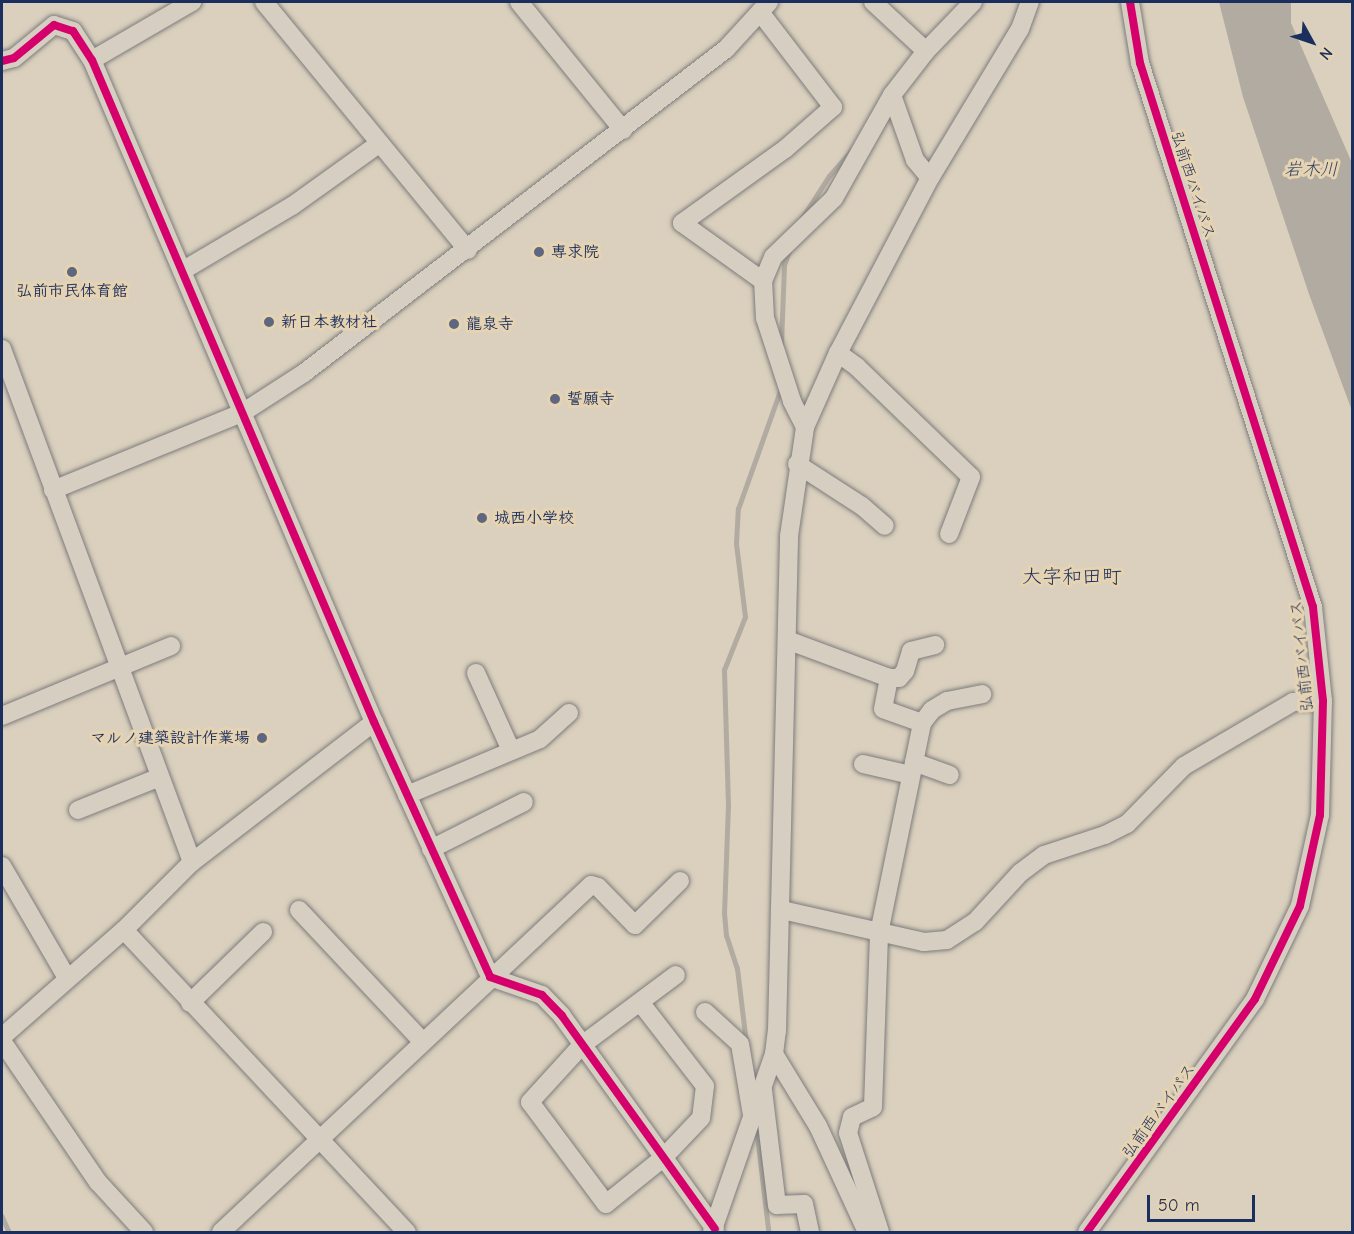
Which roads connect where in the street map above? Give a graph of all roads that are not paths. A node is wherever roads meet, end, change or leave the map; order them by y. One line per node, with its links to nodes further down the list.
1 (192, 2): 10 (street)
2 (264, 2): 14 (street)
3 (519, 2): 13 (street)
4 (873, 2): 9 (street)
5 (973, 2): 9 (street)
6 (1030, 2): 15 (street)
7 (1130, 2): 34 (street, 弘前西バイパス)
8 (764, 7): 13 (street); 18 (street)
9 (926, 51): 12 (street)
10 (92, 60): 11 (street); 17 (street)
11 (2, 61)
12 (892, 95): 15 (street); 18 (street)
13 (623, 130): 16 (street)
14 (380, 143): 16 (street); 17 (street)
15 (930, 178): 20 (street)
16 (468, 250): 21 (street)
17 (182, 271): 21 (street)
18 (763, 281): 22 (street)
19 (2, 349): 24 (street)
20 (838, 353): 22 (street); 26 (street)
21 (242, 413): 24 (street); 37 (street)
22 (805, 427): 23 (street)
23 (797, 464): 25 (street); 27 (street)
24 (53, 490): 30 (street)
25 (885, 526)
26 (949, 534)
27 (787, 640): 32 (street); 52 (street)
28 (935, 645): 32 (street)
29 (171, 646): 30 (street)
30 (117, 666): 36 (street); 43 (street)
31 (476, 673): 39 (street)
32 (889, 678): 38 (street)
33 (982, 694): 38 (street)
34 (1323, 701): 55 (street); 77 (street, 弘前西バイパス)
35 (569, 714): 39 (street)
36 (2, 716)
37 (374, 722): 44 (street); 48 (street)
38 (922, 723): 41 (street)
39 (510, 748): 44 (street)
40 (863, 764): 41 (street)
41 (913, 769): 42 (street); 55 (street)
42 (950, 775)
43 (160, 777): 46 (street); 48 (street)
44 (407, 795): 47 (street)
45 (524, 802): 47 (street)
46 (78, 810)
47 (431, 849): 58 (street)
48 (192, 862): 53 (street)
49 (2, 866): 57 (street)
50 (680, 881): 58 (street)
51 (299, 910): 63 (street)
52 (782, 910): 55 (street); 65 (street)
53 (124, 930): 57 (street); 60 (street)
54 (263, 932): 60 (street)
55 (879, 933): 76 (street)
56 (676, 975): 59 (street)
57 (67, 978): 62 (street)
58 (490, 978): 63 (street); 64 (street)
59 (640, 1002): 64 (street); 69 (street)
60 (190, 1003): 68 (street)
61 (705, 1012): 67 (street)
62 (2, 1039): 71 (street)
63 (422, 1041): 68 (street)
64 (582, 1045): 69 (street); 69 (street)
65 (774, 1054): 66 (street); 75 (street)
66 (763, 1085): 67 (street); 74 (street)
67 (752, 1115): 70 (street)
68 (319, 1137): 72 (street); 73 (street)
69 (663, 1158): 70 (street)
70 (713, 1231)
71 (144, 1233)
72 (221, 1233)
73 (407, 1233)
74 (810, 1233)
75 (867, 1233)
76 (880, 1233)
77 (1087, 1233)

